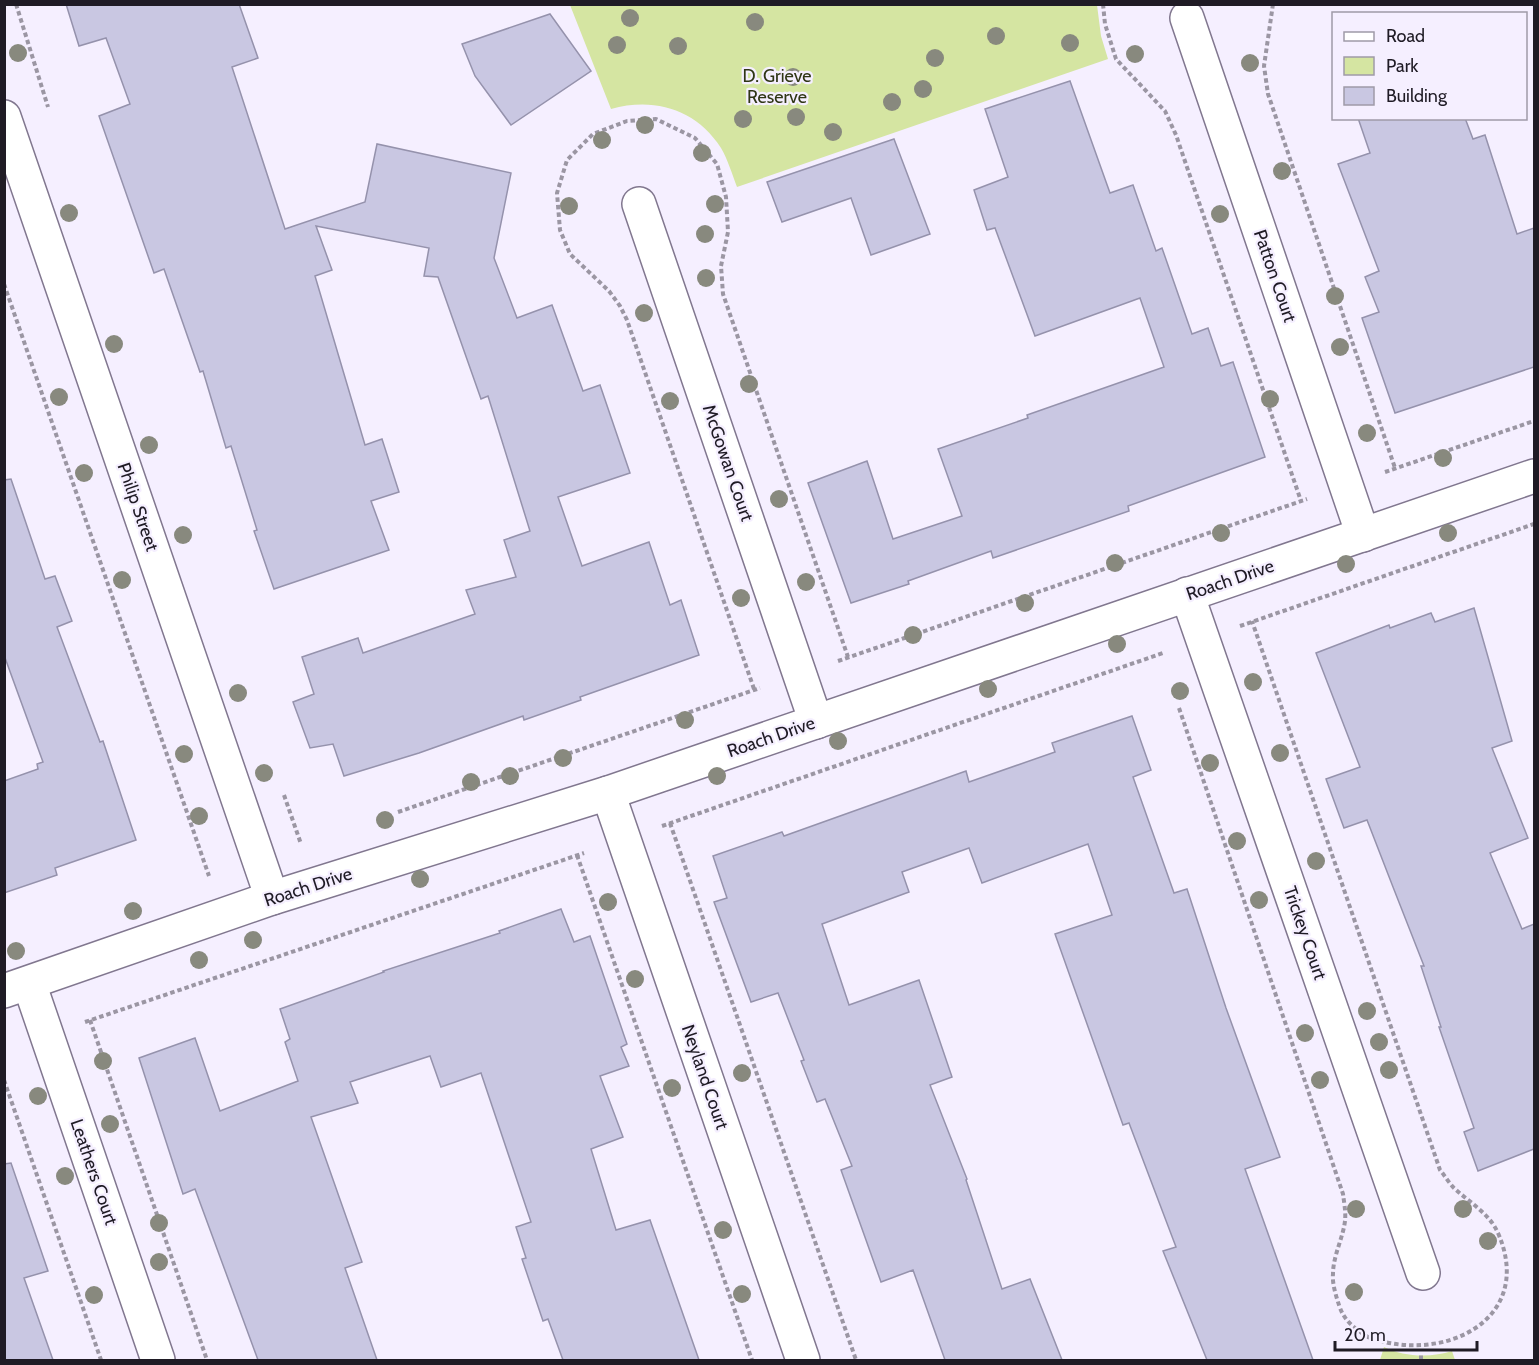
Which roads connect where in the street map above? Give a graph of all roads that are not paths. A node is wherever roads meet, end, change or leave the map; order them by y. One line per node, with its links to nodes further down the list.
1 (1187, 18): 5 (street, Patton Court)
2 (4, 117): 9 (street, Philip Street)
3 (639, 204): 7 (street, McGowan Court)
4 (1534, 476): 5 (street, Roach Drive)
5 (1364, 535): 6 (street, Roach Drive)
6 (1187, 594): 7 (street, Roach Drive); 11 (street, Trickey Court)
7 (816, 722): 8 (street, Roach Drive)
8 (608, 793): 9 (street, Roach Drive); 13 (street, Neyland Court)
9 (272, 898): 10 (street, Roach Drive)
10 (17, 987): 12 (street, Leathers Court)
11 (1423, 1273)
12 (158, 1360)
13 (803, 1360)

